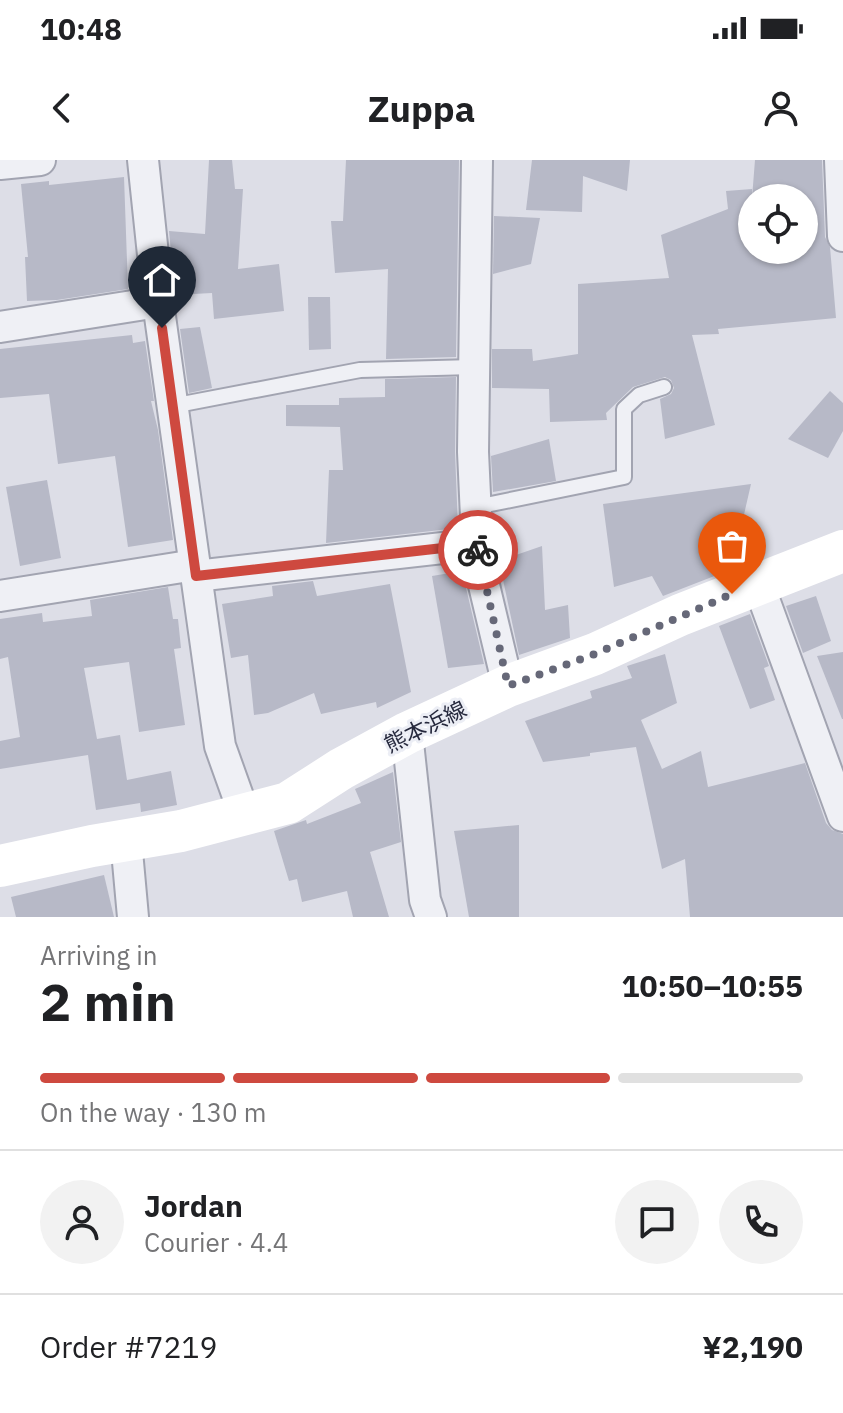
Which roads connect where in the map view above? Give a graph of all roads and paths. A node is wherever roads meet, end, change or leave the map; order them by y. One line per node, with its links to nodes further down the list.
1 (40, 160): 5 (street)
2 (143, 160): 7 (street)
3 (477, 160): 9 (street)
4 (840, 160): 6 (street)
5 (0, 164)
6 (843, 236)
7 (158, 302): 8 (street); 11 (street)
8 (0, 327)
9 (474, 367): 11 (lane); 12 (street)
10 (664, 387): 12 (lane)
11 (172, 406): 15 (street)
12 (476, 507): 13 (street)
13 (478, 544): 15 (street); 18 (street)
14 (843, 551): 16 (main road, 熊本浜線)
15 (195, 571): 17 (street); 20 (street)
16 (758, 583): 18 (main road, 熊本浜線); 21 (street)
17 (0, 596)
18 (508, 686): 19 (main road, 熊本浜線)
19 (407, 733): 20 (main road, 熊本浜線); 25 (street)
20 (245, 816): 22 (main road, 熊本浜線)
21 (843, 816)
22 (126, 840): 23 (main road, 熊本浜線); 24 (street)
23 (0, 866)
24 (133, 917)
25 (431, 917)

